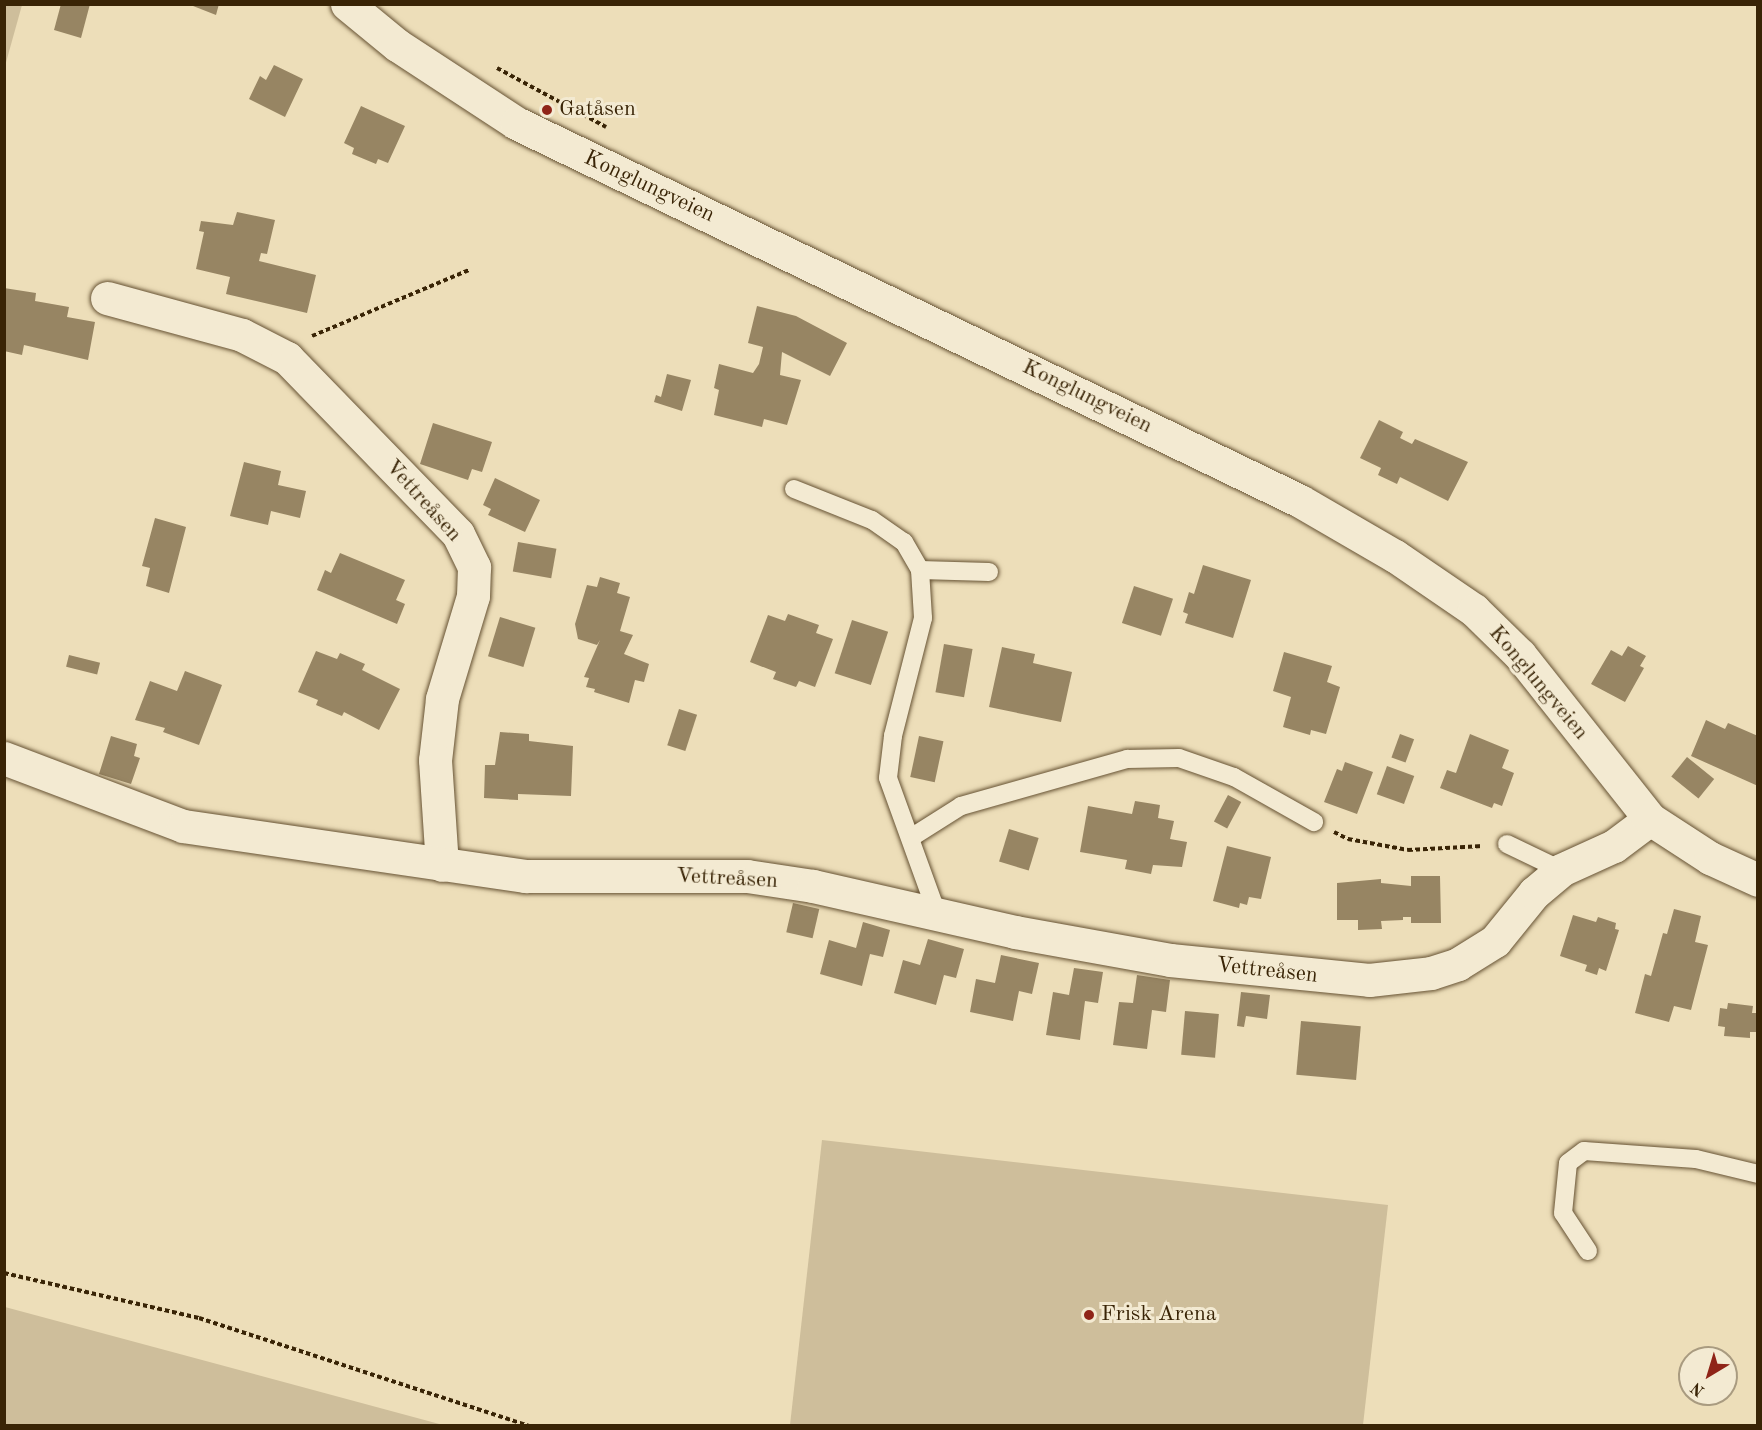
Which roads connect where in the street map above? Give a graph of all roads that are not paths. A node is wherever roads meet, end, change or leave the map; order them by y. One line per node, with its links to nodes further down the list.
1 (347, 4): 7 (street, Konglungveien)
2 (107, 298): 11 (street, Vettreåsen)
3 (794, 489): 4 (lane)
4 (920, 570): 5 (lane); 9 (lane)
5 (989, 572)
6 (4, 758): 11 (street, Vettreåsen)
7 (1650, 819): 12 (street, Vettreåsen); 13 (street, Konglungveien)
8 (1314, 822): 9 (lane)
9 (912, 837): 14 (lane)
10 (1507, 844): 12 (lane)
11 (441, 866): 14 (street, Vettreåsen)
12 (1561, 870): 14 (street, Vettreåsen)
13 (1758, 880)
14 (938, 913)
15 (1758, 1174): 16 (lane)
16 (1588, 1251)

